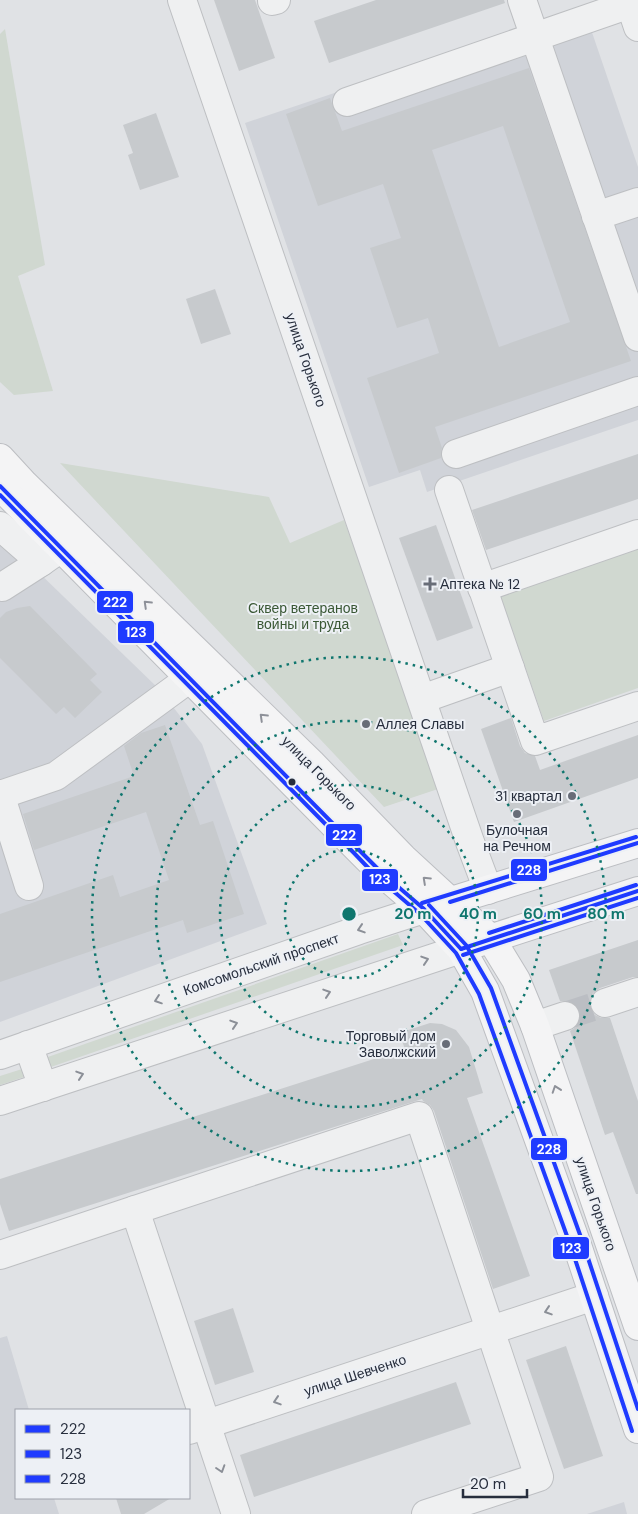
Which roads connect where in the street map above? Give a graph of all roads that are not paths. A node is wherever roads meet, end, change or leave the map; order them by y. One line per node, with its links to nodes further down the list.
1 (182, 0): 23 (street, улица Горького)
2 (272, 0): 3 (street)
3 (276, 0)
4 (522, 0): 6 (street)
5 (632, 10): 6 (street)
6 (534, 37): 7 (street); 9 (street)
7 (347, 102)
8 (638, 202): 9 (street)
9 (596, 216): 10 (street)
10 (638, 337)
11 (638, 391): 12 (street)
12 (456, 454)
13 (0, 458): 14 (main road)
14 (11, 489): 18 (main road, улица Горького); 30 (main road, улица Горького, one-way to 14)
15 (448, 490): 20 (street)
16 (0, 526): 18 (street)
17 (638, 534): 20 (street)
18 (51, 555): 19 (street); 22 (main road, улица Горького)
19 (2, 588)
20 (482, 588): 21 (street)
21 (510, 668): 23 (street); 24 (street)
22 (190, 678): 25 (street); 31 (main road, улица Горького)
23 (422, 699): 28 (street, улица Горького)
24 (638, 706)
25 (0, 795): 27 (street)
26 (638, 843): 28 (main road, Комсомольский проспект)
27 (29, 886)
28 (488, 890): 30 (main road, Комсомольский проспект)
29 (638, 891): 32 (main road)
30 (450, 902): 31 (main road, Комсомольский проспект); 32 (main road, улица Горького)
31 (424, 910): 33 (main road, улица Горького); 38 (street, Комсомольский проспект, one-way to 38)
32 (491, 939): 33 (main road); 37 (main road, улица Горького)
33 (461, 949): 40 (street, one-way to 33); 45 (main road, улица Горького)
34 (638, 992): 35 (street)
35 (605, 1003)
36 (565, 1016): 37 (street)
37 (535, 1026): 44 (main road, улица Горького, one-way to 37)
38 (28, 1045): 39 (street, Комсомольский проспект); 40 (street)
39 (0, 1055)
40 (43, 1087): 41 (street)
41 (0, 1101)
42 (135, 1210): 43 (street); 47 (street); 48 (street)
43 (2, 1248)
44 (631, 1284): 46 (main road, улица Горького)
45 (594, 1296): 47 (street, улица Шевченко, one-way to 47); 49 (main road, улица Горького)
46 (638, 1326)
47 (491, 1330): 48 (street, улица Шевченко, one-way to 48); 51 (street)
48 (198, 1427): 50 (street, one-way to 50)
49 (638, 1428)
50 (236, 1514)
51 (426, 1514)

